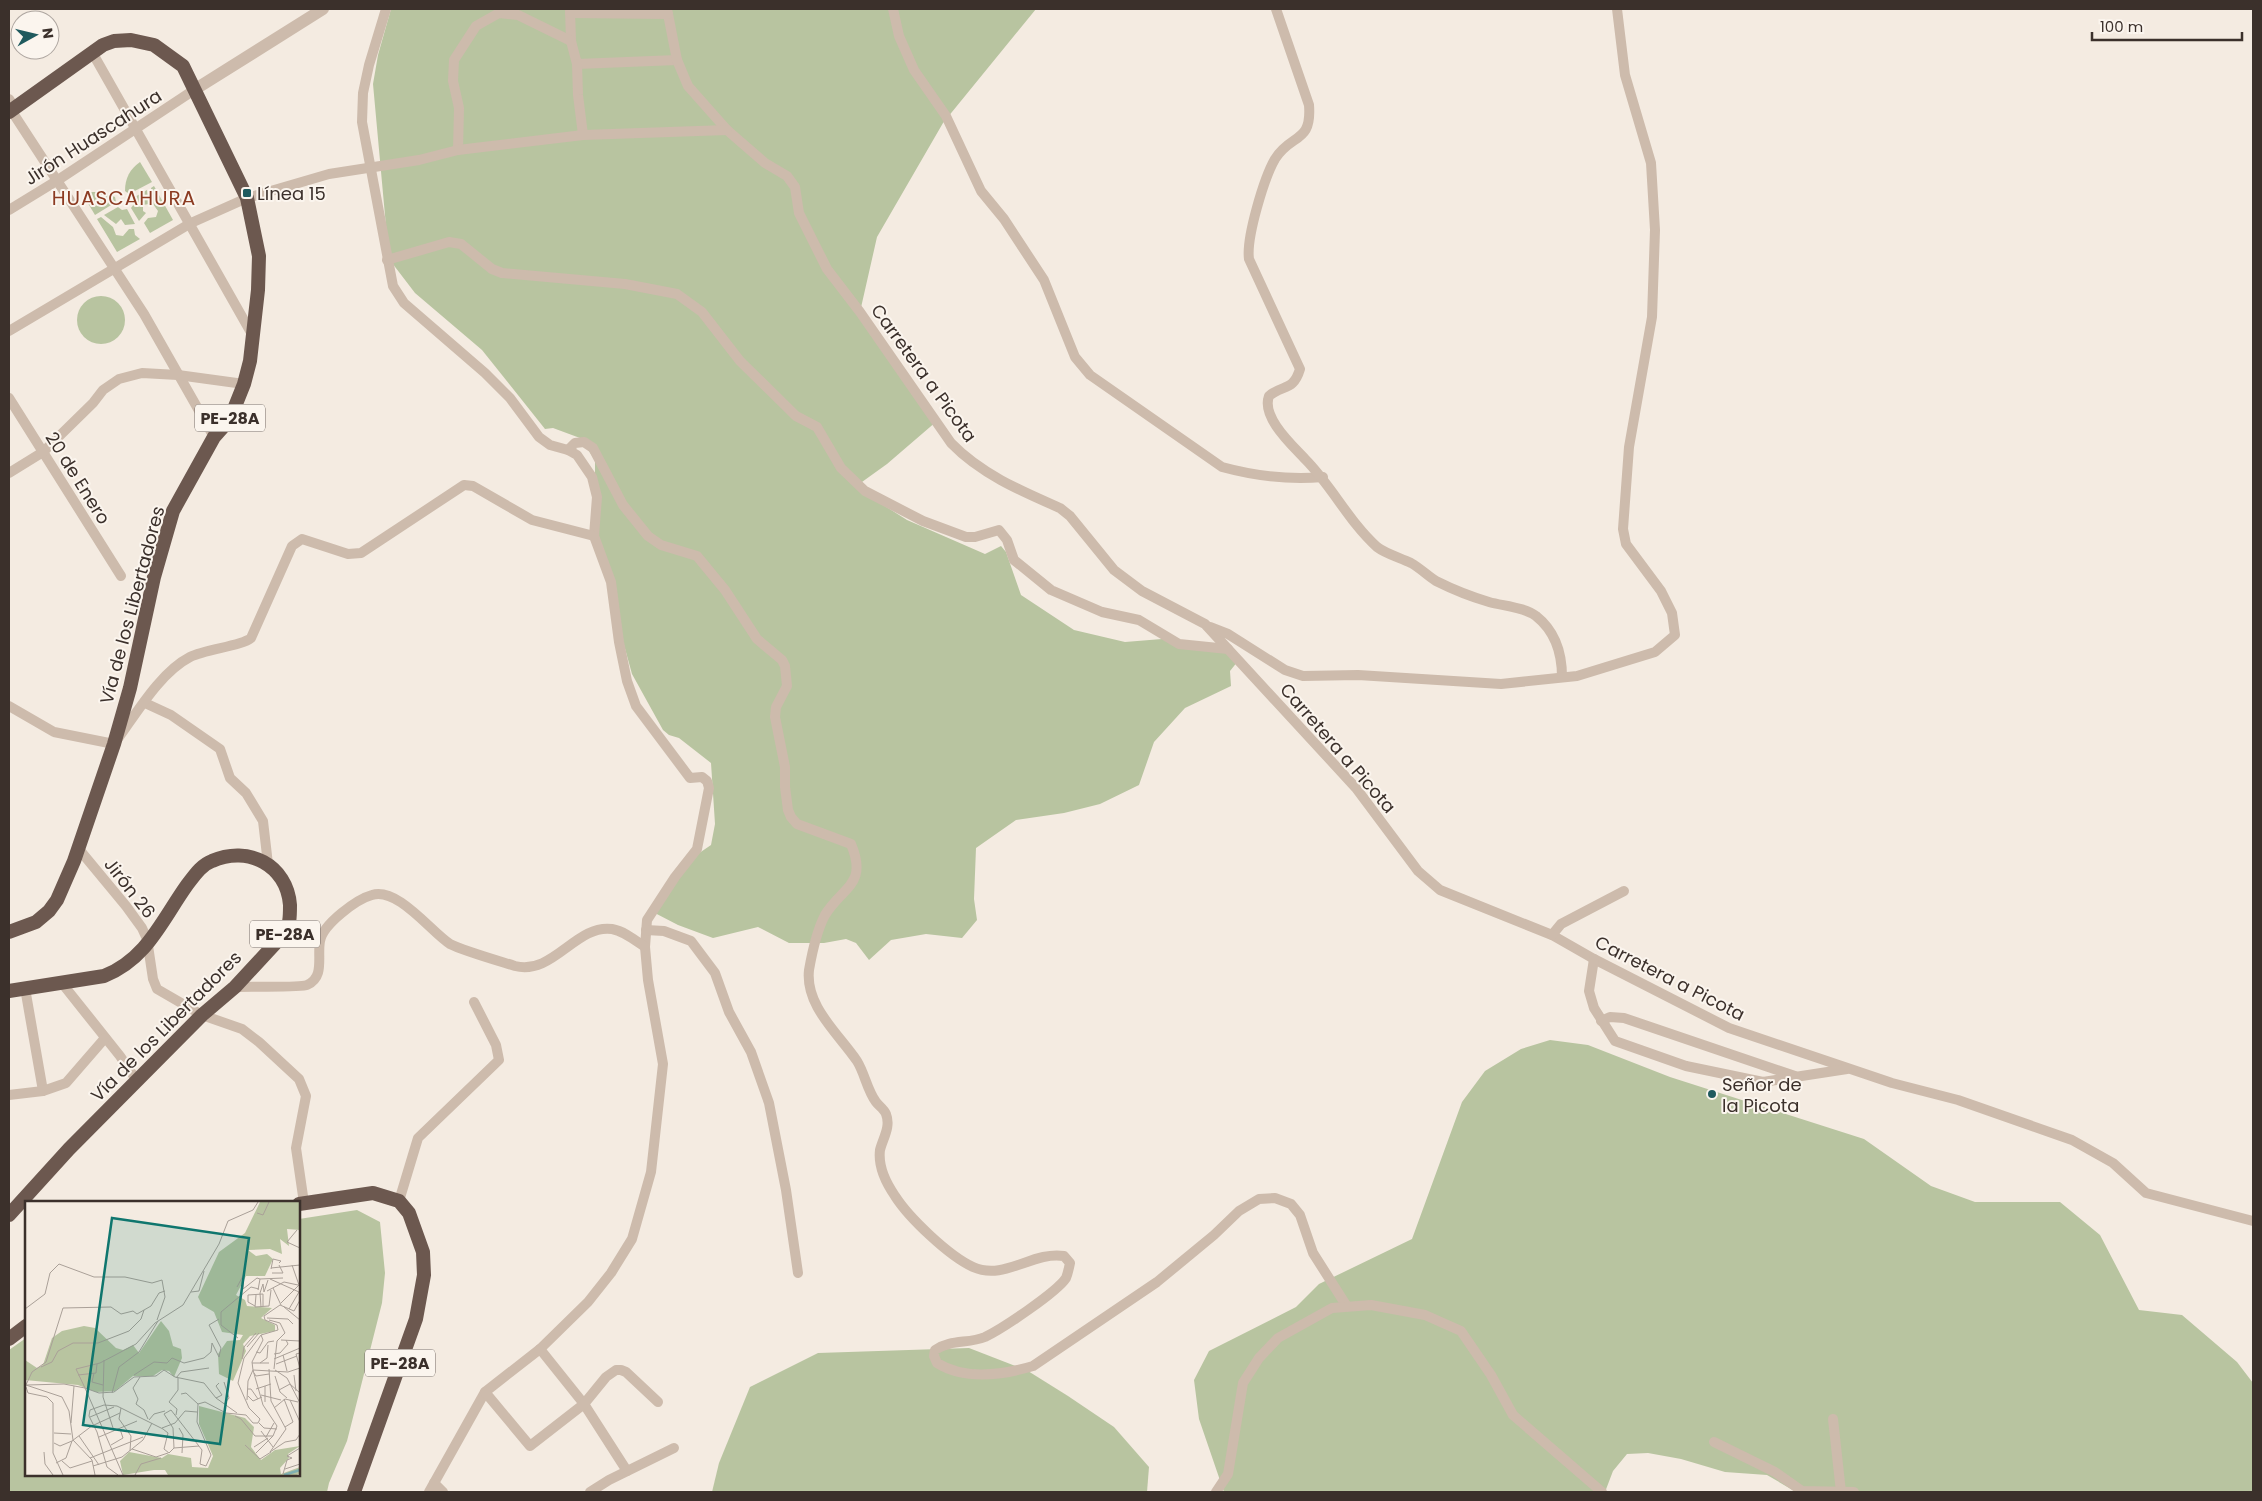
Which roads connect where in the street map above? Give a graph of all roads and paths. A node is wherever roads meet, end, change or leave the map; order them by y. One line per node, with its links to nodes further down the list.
1 (323, 9): 13 (street)
2 (386, 9): 19 (street)
3 (893, 9): 35 (street)
4 (1276, 9): 35 (street)
5 (1617, 9): 40 (street)
6 (570, 11): 7 (street); 9 (street)
7 (625, 11): 8 (street)
8 (668, 11): 11 (street, Carretera a Picota)
9 (571, 41): 12 (street); 18 (street)
10 (92, 52): 13 (highway, Vía de los Libertadores / PE-28A); 14 (highway, Vía de los Libertadores / PE-28A); 15 (street)
11 (677, 60): 12 (street); 16 (street, Carretera a Picota)
12 (578, 64): 17 (street)
13 (194, 90): 15 (street, Jirón Huascahura); 21 (highway, Vía de los Libertadores / PE-28A)
14 (11, 107): 20 (street)
15 (136, 128): 20 (street, Jirón Huascahura); 23 (street)
16 (727, 130): 17 (street); 38 (street, Carretera a Picota)
17 (583, 135): 18 (street)
18 (458, 150): 19 (street)
19 (372, 169): 21 (street); 24 (street)
20 (58, 180): 22 (street, Jirón Huascahura); 25 (street)
21 (247, 198): 23 (street); 27 (highway, Vía de los Libertadores / PE-28A)
22 (9, 210)
23 (191, 223): 25 (street); 27 (street)
24 (387, 260): 32 (street); 39 (street)
25 (114, 267): 26 (street); 28 (street)
26 (9, 331)
27 (253, 336): 29 (highway, Vía de los Libertadores / PE-28A)
28 (178, 375): 29 (street); 31 (street); 33 (street)
29 (244, 384): 31 (highway, Vía de los Libertadores / PE-28A)
30 (9, 399): 33 (street, 20 de Enero)
31 (214, 437): 43 (highway, Vía de los Libertadores / PE-28A)
32 (568, 450): 36 (street); 71 (street)
33 (43, 452): 34 (street); 37 (street, 20 de Enero)
34 (9, 473)
35 (1323, 477): 40 (street)
36 (594, 536): 41 (street); 47 (street)
37 (121, 576)
38 (1205, 624): 39 (street, Carretera a Picota); 40 (street)
39 (1228, 650): 49 (street, Carretera a Picota)
40 (1562, 677)
41 (145, 703): 43 (street); 45 (street)
42 (9, 706): 43 (street)
43 (114, 744): 44 (highway, Vía de los Libertadores / PE-28A)
44 (78, 848): 48 (highway, Vía de los Libertadores / PE-28A); 50 (street, Jirón 26)
45 (268, 864): 50 (highway); 54 (highway, Vía de los Libertadores / PE-28A)
46 (1624, 891): 49 (street)
47 (646, 930): 51 (street); 70 (street)
48 (9, 932)
49 (1552, 935): 52 (street, Carretera a Picota)
50 (148, 946): 53 (highway); 58 (street, Jirón 26)
51 (645, 947): 54 (street); 74 (street)
52 (1594, 959): 59 (street); 61 (street, Carretera a Picota)
53 (61, 982): 55 (highway); 60 (street)
54 (235, 987): 58 (highway, Vía de los Libertadores / PE-28A)
55 (25, 988): 56 (highway); 64 (street)
56 (9, 991)
57 (474, 1002): 66 (street)
58 (202, 1015): 63 (highway, Vía de los Libertadores / PE-28A); 67 (street, Jirón 26)
59 (1602, 1021): 62 (street); 62 (street)
60 (105, 1038): 63 (street); 64 (street)
61 (1849, 1068): 62 (street); 69 (street, Carretera a Picota)
62 (1796, 1076)
63 (137, 1081): 68 (highway, Vía de los Libertadores / PE-28A)
64 (44, 1090): 65 (street)
65 (9, 1095)
66 (399, 1201): 67 (highway); 83 (highway, PE-28A)
67 (301, 1203)
68 (9, 1215)
69 (2253, 1222)
70 (798, 1273)
71 (1346, 1305): 87 (street); 88 (street)
72 (25, 1327): 73 (highway)
73 (9, 1339)
74 (540, 1349): 75 (street); 77 (street)
75 (485, 1392): 77 (street); 82 (street)
76 (658, 1402): 77 (street)
77 (584, 1404): 81 (street)
78 (1833, 1420): 89 (street)
79 (1714, 1442): 89 (street)
80 (674, 1448): 81 (street)
81 (627, 1471): 86 (street)
82 (434, 1482): 84 (street); 85 (street)
83 (354, 1492)
84 (429, 1492)
85 (443, 1492)
86 (590, 1492)
87 (1216, 1492)
88 (1602, 1492)
89 (1840, 1492): 90 (street)
90 (1854, 1492)

